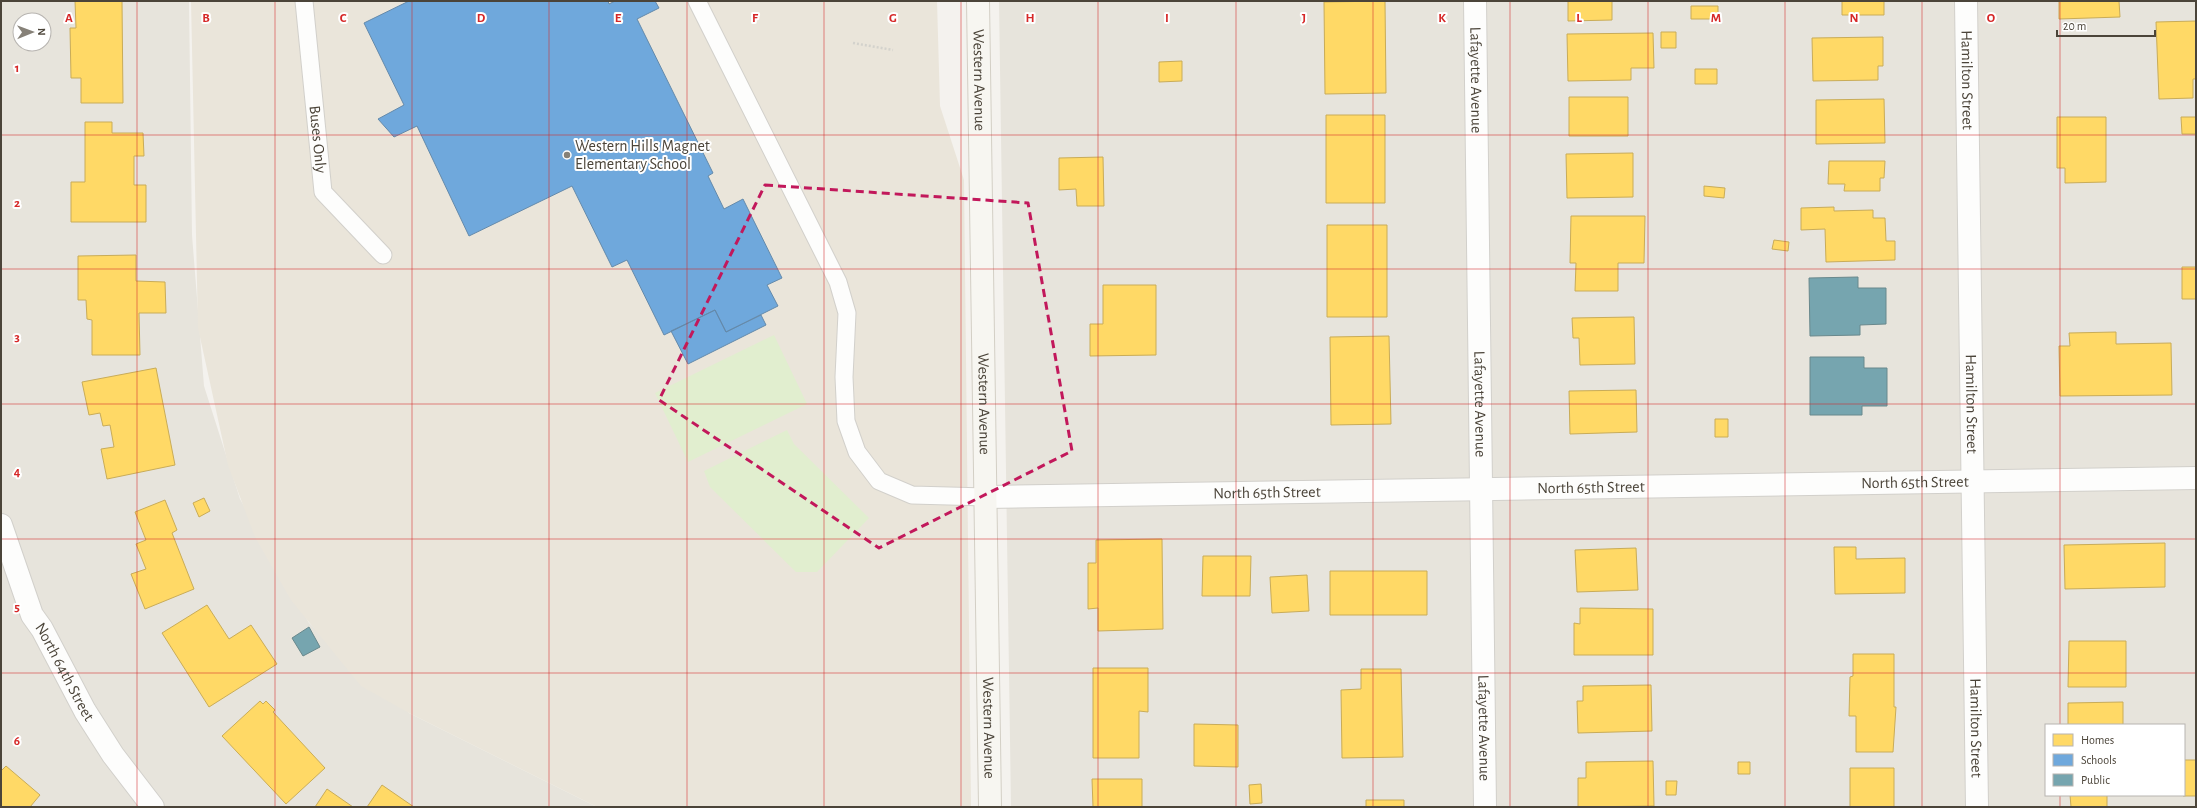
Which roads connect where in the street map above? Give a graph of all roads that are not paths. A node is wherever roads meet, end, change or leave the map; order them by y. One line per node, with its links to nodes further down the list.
1 (304, 1): 6 (lane, Buses Only)
2 (697, 1): 10 (lane)
3 (978, 1): 10 (street, Western Avenue)
4 (1475, 1): 9 (street, Lafayette Avenue)
5 (1966, 1): 8 (street, Hamilton Street)
6 (383, 255)
7 (2196, 478): 8 (street, North 65th Street)
8 (1972, 480): 9 (street, North 65th Street); 15 (street, Hamilton Street)
9 (1480, 490): 10 (street, North 65th Street); 14 (street, Lafayette Avenue)
10 (986, 498): 13 (street, Western Avenue)
11 (1, 525): 12 (street, North 64th Street)
12 (153, 807)
13 (990, 807)
14 (1485, 807)
15 (1977, 807)

